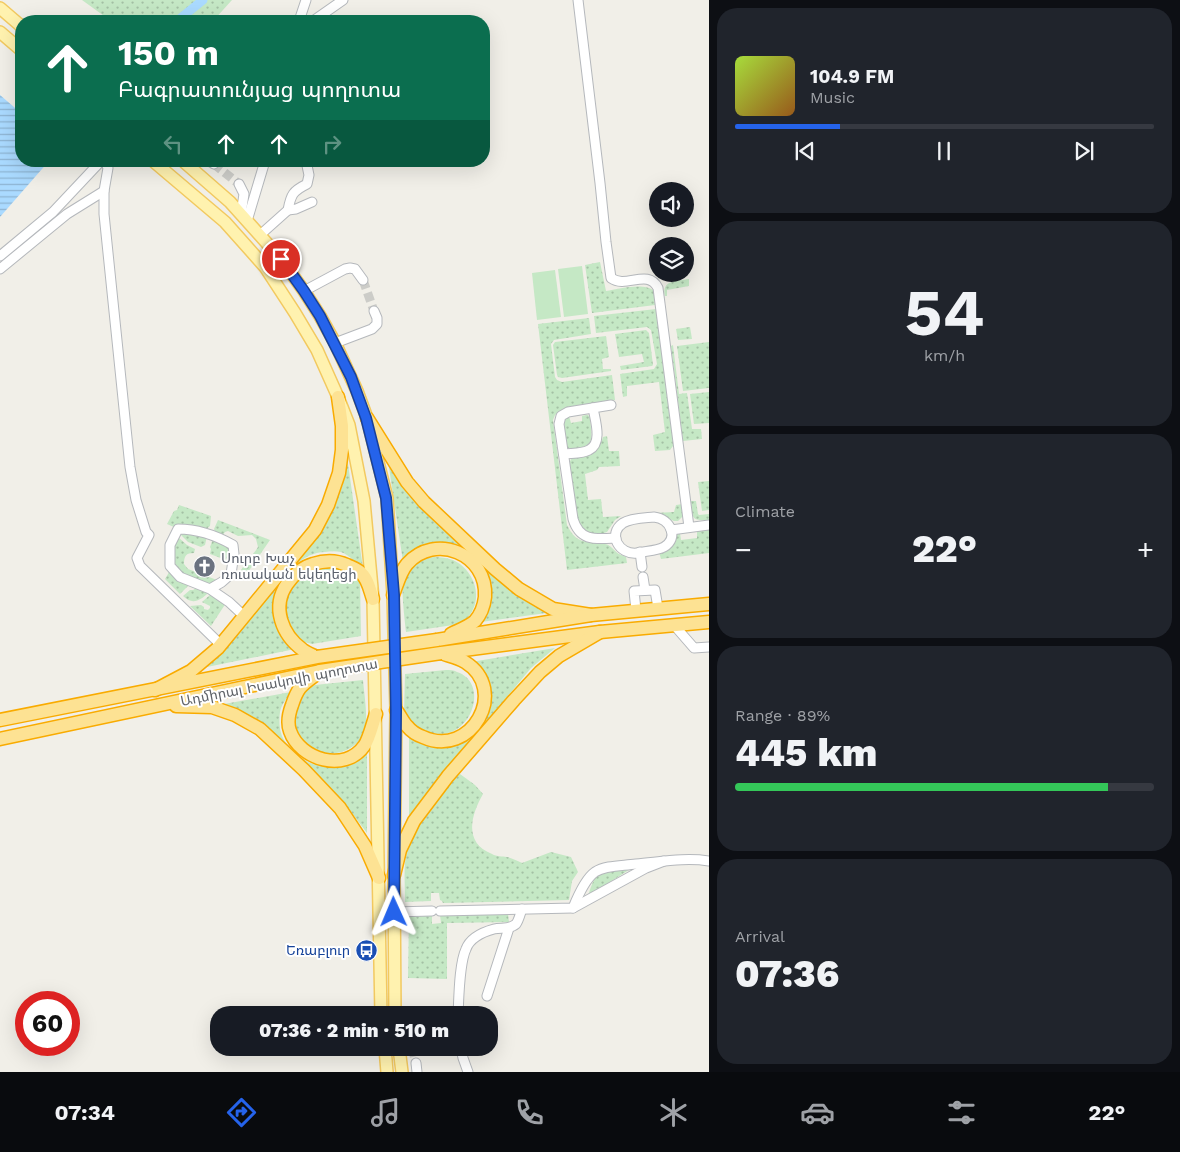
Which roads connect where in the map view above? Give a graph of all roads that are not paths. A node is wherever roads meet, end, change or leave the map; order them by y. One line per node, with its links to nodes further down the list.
1 (306, 0): 5 (street)
2 (343, 0): 6 (street)
3 (578, 0): 34 (street)
4 (0, 8): 7 (main road)
5 (301, 15)
6 (322, 15)
7 (15, 21)
8 (0, 32): 9 (main road)
9 (15, 45)
10 (95, 167): 22 (street)
11 (108, 167): 17 (street)
12 (160, 167): 28 (main road)
13 (193, 167): 20 (main road)
14 (263, 167): 20 (street)
15 (307, 167): 19 (street)
16 (239, 184): 20 (street)
17 (104, 191): 23 (street); 53 (street)
18 (312, 202): 19 (street)
19 (288, 210): 21 (street)
20 (244, 217): 21 (main road)
21 (260, 235): 25 (main road)
22 (0, 256)
23 (0, 269)
24 (363, 280): 25 (street)
25 (304, 291): 27 (main road)
26 (374, 311): 27 (street)
27 (334, 343): 31 (main road)
28 (338, 397): 43 (main road); 48 (highway)
29 (611, 405): 30 (street)
30 (593, 408): 32 (street); 32 (street)
31 (366, 418): 42 (main road); 47 (highway)
32 (564, 454): 36 (street)
33 (709, 524): 34 (street)
34 (688, 527): 35 (street)
35 (671, 530): 36 (street); 37 (street)
36 (616, 538): 37 (street)
37 (640, 552): 38 (street)
38 (642, 567)
39 (643, 577): 41 (street)
40 (210, 589): 40 (street); 48 (street)
41 (645, 590): 45 (street); 46 (street)
42 (394, 595): 52 (highway); 60 (main road)
43 (373, 599): 56 (highway); 61 (main road)
44 (709, 604): 45 (highway, Ադմիրալ Իսակովի պողոտա)
45 (658, 608): 46 (highway, Ադմիրալ Իսակովի պողոտա)
46 (636, 610): 47 (highway, Ադմիրալ Իսակովի պողոտա)
47 (591, 615): 52 (highway, Ադմիրալ Իսակովի պողոտա)
48 (244, 616): 53 (highway)
49 (709, 622): 50 (highway, Ադմիրալ Իսակովի պողոտա)
50 (674, 625): 51 (highway, Ադմիրալ Իսակովի պողոտա); 54 (street)
51 (600, 632): 55 (highway, Ադմիրալ Իսակովի պողոտա); 66 (highway)
52 (438, 640): 56 (highway, Ադմիրալ Իսակովի պողոտա, bridge)
53 (221, 644): 58 (highway)
54 (709, 648)
55 (441, 653): 57 (highway, Ադմիրալ Իսակովի պողոտա, bridge); 60 (highway)
56 (317, 657): 58 (highway, Ադմիրալ Իսակովի պողոտա)
57 (320, 671): 59 (highway, Ադմիրալ Իսակովի պողոտա); 61 (highway)
58 (155, 690): 62 (highway, Ադմիրալ Իսակովի պողոտա)
59 (153, 706): 63 (highway, Ադմիրալ Իսակովի պողոտա); 67 (highway)
60 (396, 710): 66 (main road)
61 (376, 714): 67 (main road)
62 (0, 720)
63 (0, 739)
64 (664, 861): 65 (street); 68 (street); 68 (street)
65 (709, 861)
66 (394, 875): 70 (main road)
67 (379, 878): 73 (main road)
68 (573, 908): 69 (street)
69 (522, 910): 70 (street); 71 (street)
70 (394, 912): 74 (main road)
71 (509, 928): 72 (street); 75 (street)
72 (487, 996)
73 (381, 1006)
74 (395, 1006)
75 (458, 1006)
76 (386, 1056): 79 (main road)
77 (400, 1056): 80 (main road)
78 (463, 1056): 81 (street)
79 (387, 1072)
80 (402, 1072)
81 (468, 1072)

